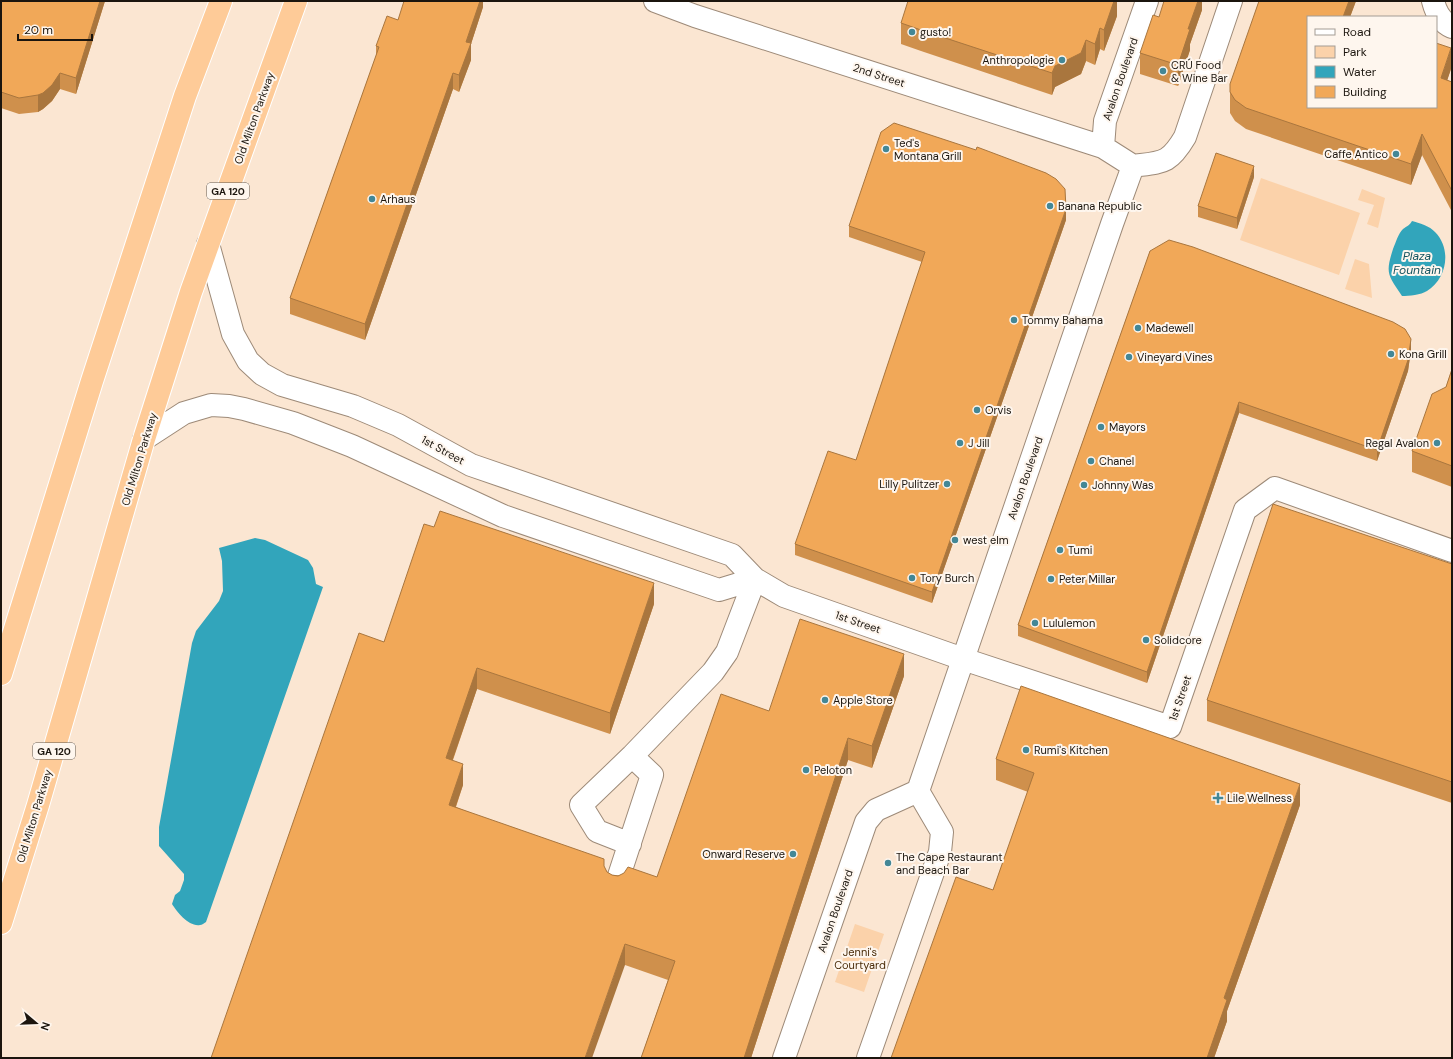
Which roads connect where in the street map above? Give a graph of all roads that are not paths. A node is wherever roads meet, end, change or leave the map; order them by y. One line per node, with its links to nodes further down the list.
1 (221, 1): 16 (highway)
2 (306, 1): 7 (highway)
3 (655, 1): 9 (street, 2nd Street)
4 (1147, 1): 9 (street, Avalon Boulevard)
5 (1230, 1): 10 (street)
6 (1433, 1): 8 (street)
7 (293, 9): 11 (highway, Old Milton Parkway / GA 120)
8 (1452, 27)
9 (1103, 147): 10 (street)
10 (1133, 166): 15 (street, Avalon Boulevard)
11 (208, 244): 12 (highway, Old Milton Parkway / GA 120); 14 (street, 1st Street)
12 (144, 439): 14 (street); 21 (highway, Old Milton Parkway / GA 120)
13 (1452, 551): 15 (street, 1st Street)
14 (755, 579): 15 (street, 1st Street); 17 (street)
15 (963, 659): 18 (street, Avalon Boulevard)
16 (1, 674)
17 (632, 756): 19 (street); 19 (street)
18 (918, 791): 22 (street, Avalon Boulevard); 23 (street)
19 (630, 844): 20 (street)
20 (616, 885)
21 (1, 923)
22 (784, 1058)
23 (868, 1058)

